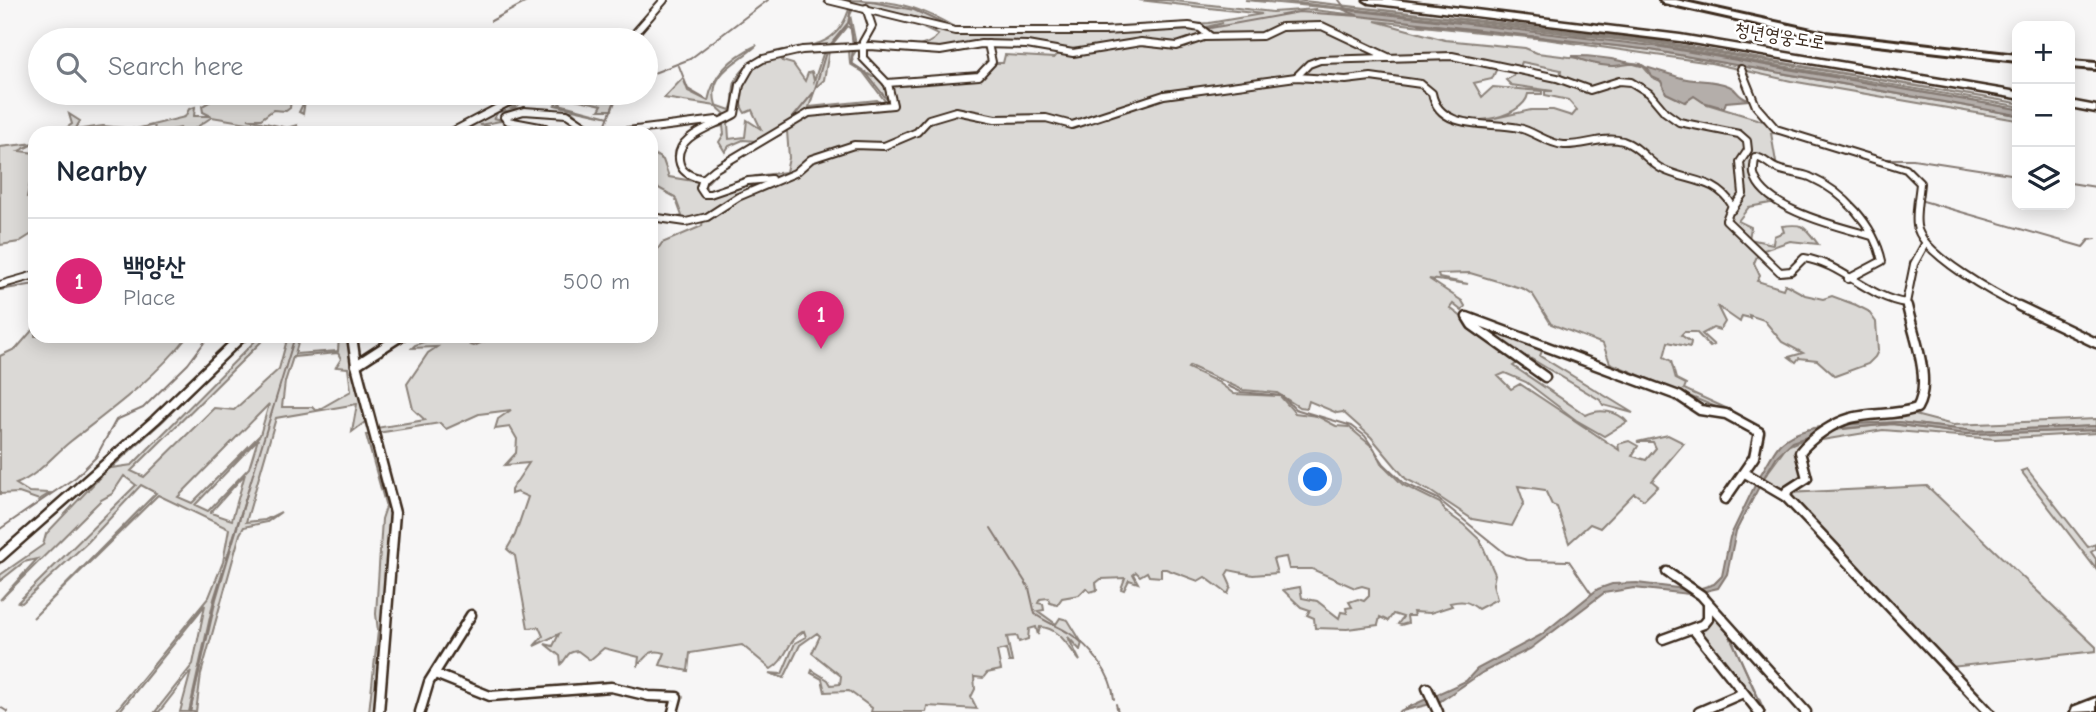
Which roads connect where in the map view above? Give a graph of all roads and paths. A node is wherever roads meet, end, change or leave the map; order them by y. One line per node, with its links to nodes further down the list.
1 (664, 0): 7 (street)
2 (828, 0): 6 (street)
3 (1369, 0): 19 (highway, 청년영웅도로)
4 (1441, 0): 18 (highway, 청년영웅도로)
5 (1664, 0): 11 (main road)
6 (866, 8): 8 (street); 10 (street)
7 (640, 28)
8 (1210, 36): 9 (street); 12 (street)
9 (988, 44): 10 (street); 17 (street)
10 (862, 46): 17 (street); 25 (street)
11 (2012, 57)
12 (1390, 58): 16 (street); 32 (street)
13 (2075, 64): 14 (main road)
14 (2096, 66)
15 (1741, 69): 35 (street)
16 (1296, 77): 31 (street); 32 (street)
17 (887, 83): 30 (street)
18 (2012, 85)
19 (2012, 94)
20 (2075, 96): 21 (highway)
21 (2096, 100)
22 (503, 105): 26 (street)
23 (2075, 105): 24 (highway)
24 (2096, 109)
25 (729, 118): 29 (street); 30 (street)
26 (463, 126)
27 (534, 126): 28 (street)
28 (585, 126)
29 (658, 127)
30 (703, 179): 31 (street)
31 (775, 180): 33 (street)
32 (1731, 210): 37 (street)
33 (658, 218)
34 (1871, 236): 34 (street); 37 (street)
35 (1925, 244): 39 (street); 43 (street)
36 (28, 277): 38 (street)
37 (1848, 279): 39 (street)
38 (0, 285)
39 (1906, 303): 47 (street)
40 (235, 343): 49 (street)
41 (353, 343): 44 (street)
42 (390, 343): 44 (street)
43 (2096, 343)
44 (356, 365): 59 (street)
45 (1545, 377): 46 (street)
46 (1749, 475): 47 (street); 48 (street)
47 (1786, 497): 66 (street)
48 (1725, 499)
49 (0, 557)
50 (1667, 572): 51 (street)
51 (1704, 599): 53 (street); 65 (street)
52 (471, 615): 55 (street)
53 (1693, 629): 54 (street); 57 (street)
54 (1663, 639)
55 (435, 674): 60 (street); 61 (street)
56 (1427, 688): 62 (street)
57 (1743, 692): 63 (street); 64 (street)
58 (2096, 704): 67 (street)
59 (379, 712)
60 (420, 712)
61 (673, 712)
62 (1438, 712)
63 (1699, 712)
64 (1759, 712)
65 (1806, 712)
66 (1989, 712)
67 (2078, 712)

